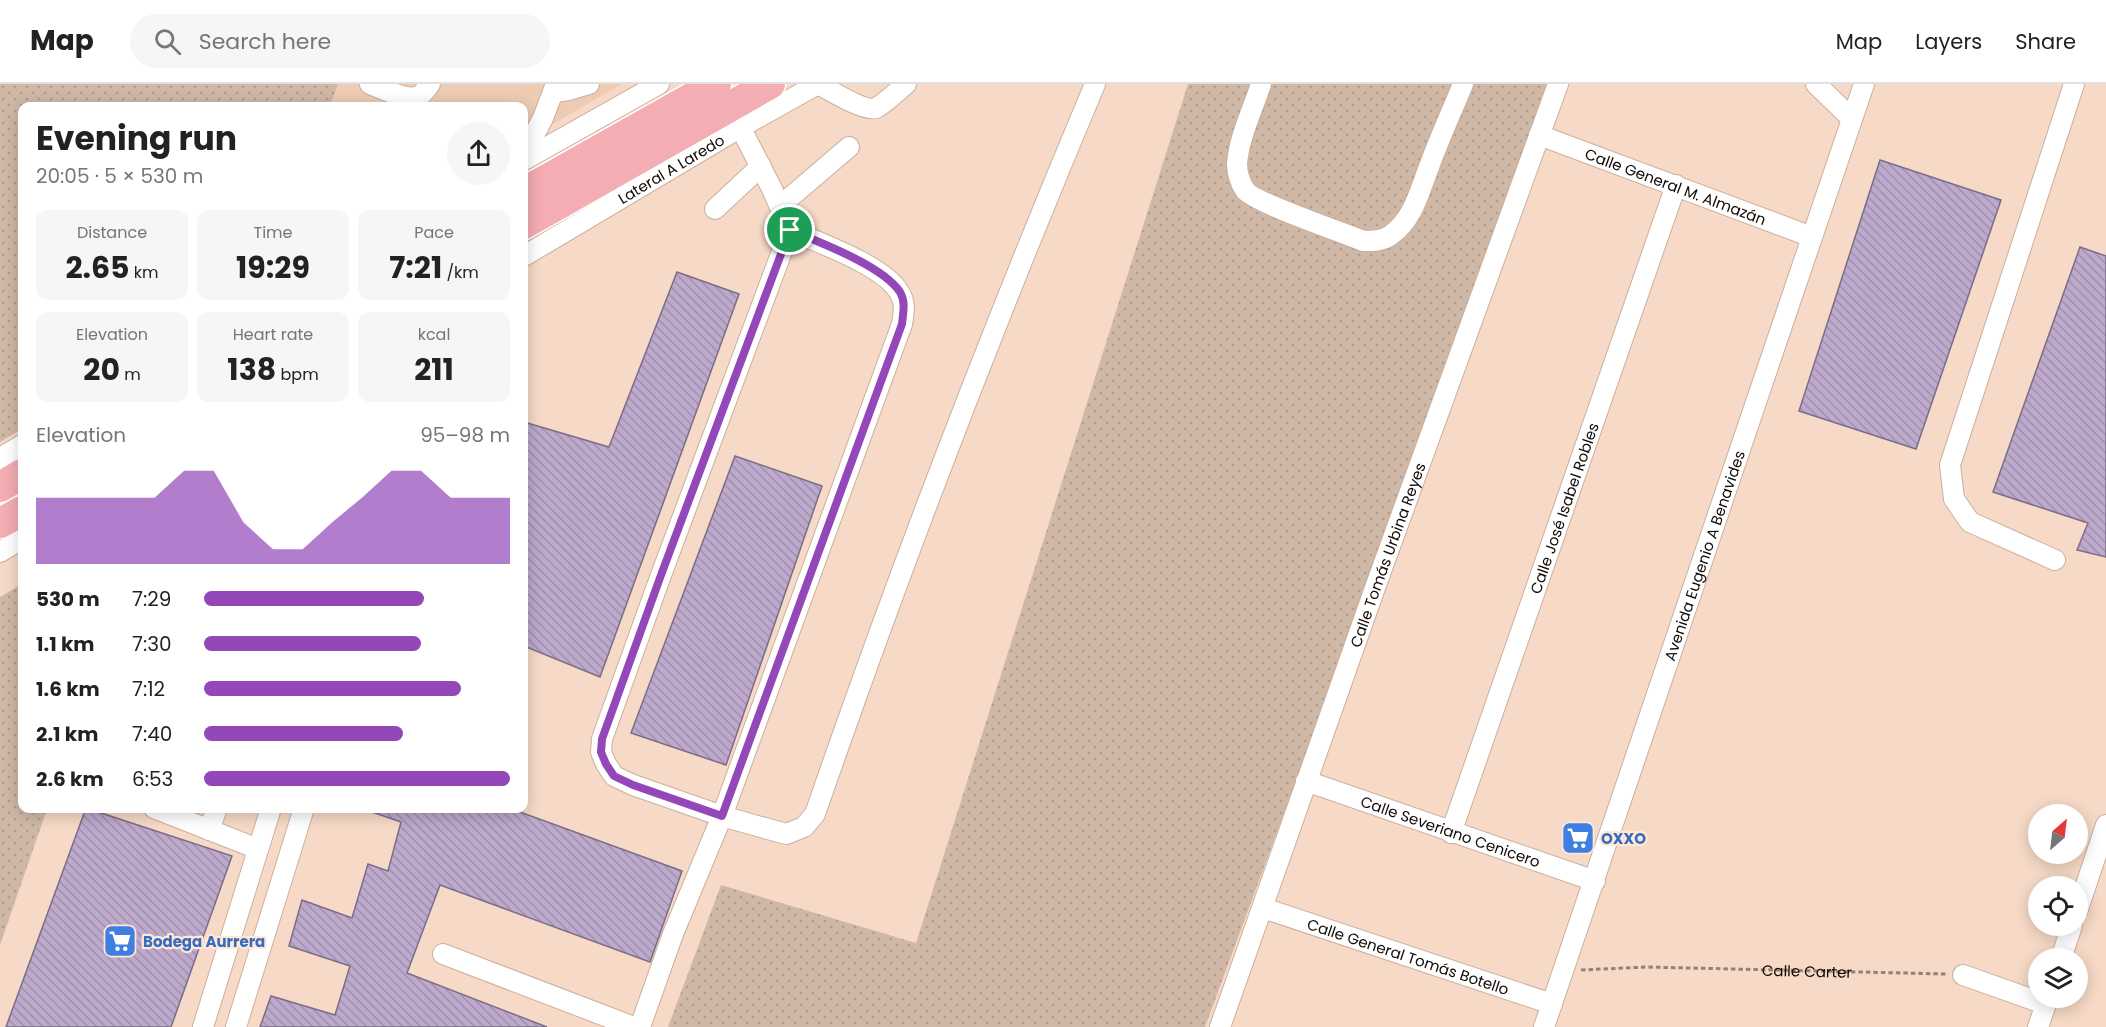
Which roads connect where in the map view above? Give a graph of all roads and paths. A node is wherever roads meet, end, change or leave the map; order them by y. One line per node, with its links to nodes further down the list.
1 (370, 84): 2 (street)
2 (430, 84)
3 (589, 84): 15 (street)
4 (659, 84): 16 (street)
5 (770, 84): 17 (highway)
6 (818, 84): 7 (street); 17 (street, Lateral A Laredo)
7 (906, 84)
8 (1095, 84): 46 (street)
9 (1261, 84): 10 (street)
10 (1463, 84)
11 (1558, 84): 19 (street, Calle Tomás Urbina Reyes)
12 (1816, 84): 18 (street)
13 (1864, 84): 18 (street, Avenida Eugenio A Benavides)
14 (2074, 84): 40 (street)
15 (555, 88): 20 (street)
16 (634, 89): 22 (street)
17 (729, 106): 23 (street); 25 (highway); 28 (highway); 31 (street, Lateral A Laredo)
18 (1852, 119): 30 (street, Avenida Eugenio A Benavides)
19 (1539, 135): 24 (street, Calle General M. Almazán); 41 (street, Calle Tomás Urbina Reyes)
20 (528, 146)
21 (849, 147): 26 (street)
22 (528, 157)
23 (761, 166): 26 (street); 27 (street)
24 (1676, 185): 30 (street, Calle General M. Almazán); 49 (street, Calle José Isabel Robles)
25 (528, 190)
26 (780, 206): 29 (street)
27 (715, 209)
28 (528, 222)
29 (790, 230): 46 (street); 46 (street)
30 (1812, 237): 52 (street, Avenida Eugenio A Benavides)
31 (528, 253)
32 (18, 447): 33 (street)
33 (0, 458)
34 (18, 476): 35 (highway)
35 (0, 487)
36 (18, 513): 37 (highway)
37 (0, 524)
38 (18, 541): 39 (street)
39 (0, 552)
40 (2055, 560)
41 (1306, 781): 49 (street, Calle Severiano Cenicero); 53 (street, Calle Tomás Urbina Reyes)
42 (166, 813): 48 (street)
43 (215, 813): 48 (street)
44 (269, 813): 50 (street)
45 (302, 813): 61 (street)
46 (722, 816): 63 (street)
47 (2106, 825): 51 (street)
48 (209, 830): 50 (street)
49 (1450, 833): 52 (street, Calle Severiano Cenicero)
50 (258, 849): 60 (street)
51 (2088, 879)
52 (1595, 881): 55 (street, Avenida Eugenio A Benavides)
53 (1263, 908): 58 (street, Calle General Tomás Botello); 64 (street, Calle Tomás Urbina Reyes)
54 (443, 954): 62 (street)
55 (1563, 970): 56 (path, Calle Carter); 58 (street, Avenida Eugenio A Benavides)
56 (1963, 975): 57 (street)
57 (2028, 995)
58 (1552, 1004): 65 (street, Avenida Eugenio A Benavides)
59 (2044, 1008): 66 (street)
60 (202, 1027)
61 (236, 1027)
62 (634, 1027)
63 (640, 1027)
64 (1220, 1027)
65 (1544, 1027)
66 (2038, 1027)

